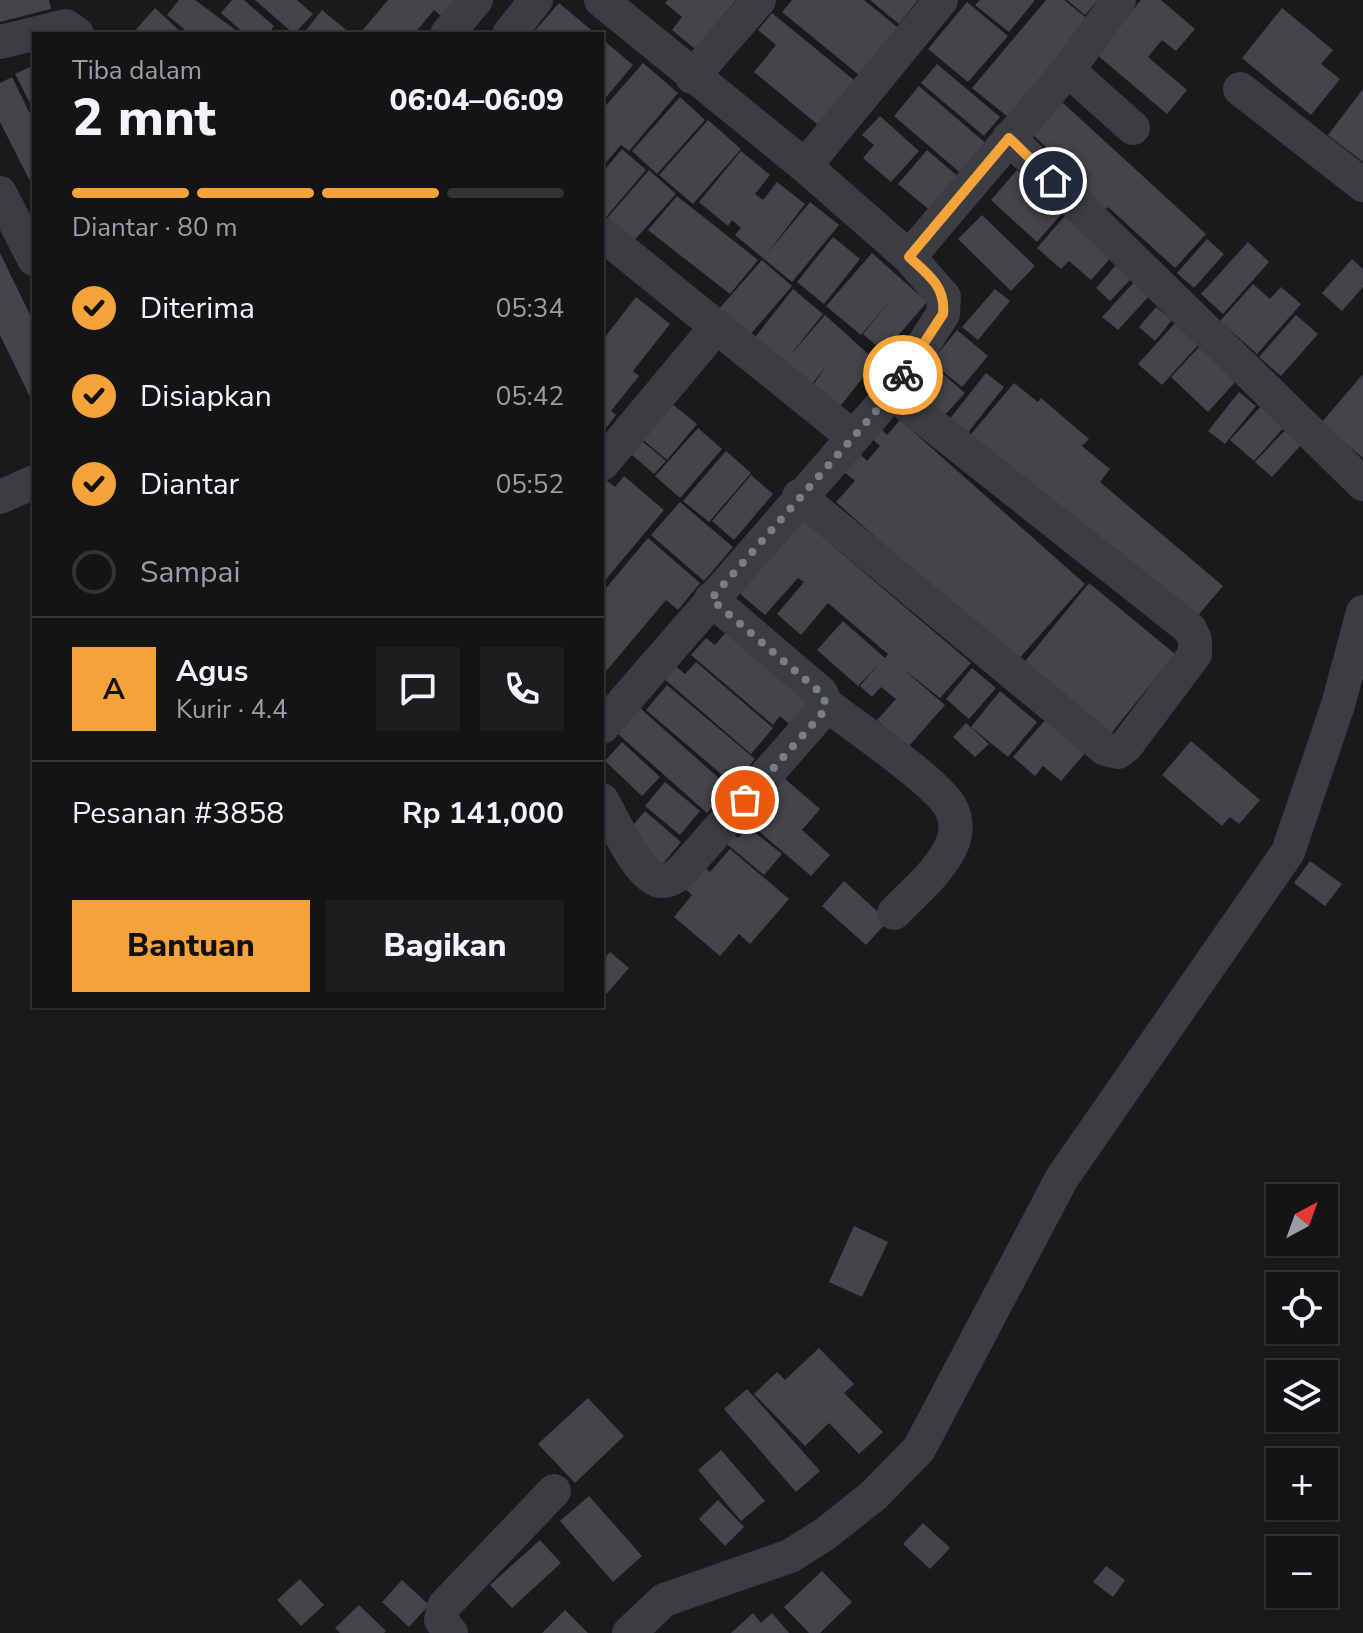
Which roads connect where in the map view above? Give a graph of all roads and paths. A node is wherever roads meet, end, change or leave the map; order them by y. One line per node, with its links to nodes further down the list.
1 (476, 0): 9 (street)
2 (536, 0): 10 (street)
3 (601, 0): 14 (street)
4 (759, 0): 14 (street)
5 (941, 0): 18 (street)
6 (1119, 0): 13 (street)
7 (41, 32): 8 (street)
8 (74, 32)
9 (449, 32)
10 (511, 32)
11 (32, 34): 12 (street)
12 (0, 42)
13 (1068, 70): 16 (street); 17 (street)
14 (692, 77): 18 (street)
15 (1240, 89): 19 (street)
16 (1133, 128)
17 (1009, 138): 23 (street); 28 (street)
18 (805, 166): 23 (street)
19 (1363, 185)
20 (0, 193): 22 (street)
21 (604, 236): 24 (street)
22 (32, 255)
23 (909, 257): 25 (street)
24 (717, 326): 26 (street); 27 (street)
25 (892, 393): 26 (street); 29 (street)
26 (853, 437): 29 (street)
27 (604, 462)
28 (1363, 484)
29 (799, 496): 30 (street)
30 (711, 599): 32 (street); 33 (street)
31 (1363, 612): 38 (street)
32 (826, 704): 34 (street); 35 (street)
33 (604, 725)
34 (604, 803)
35 (894, 913)
36 (554, 1491): 37 (street)
37 (451, 1633)
38 (629, 1633)

